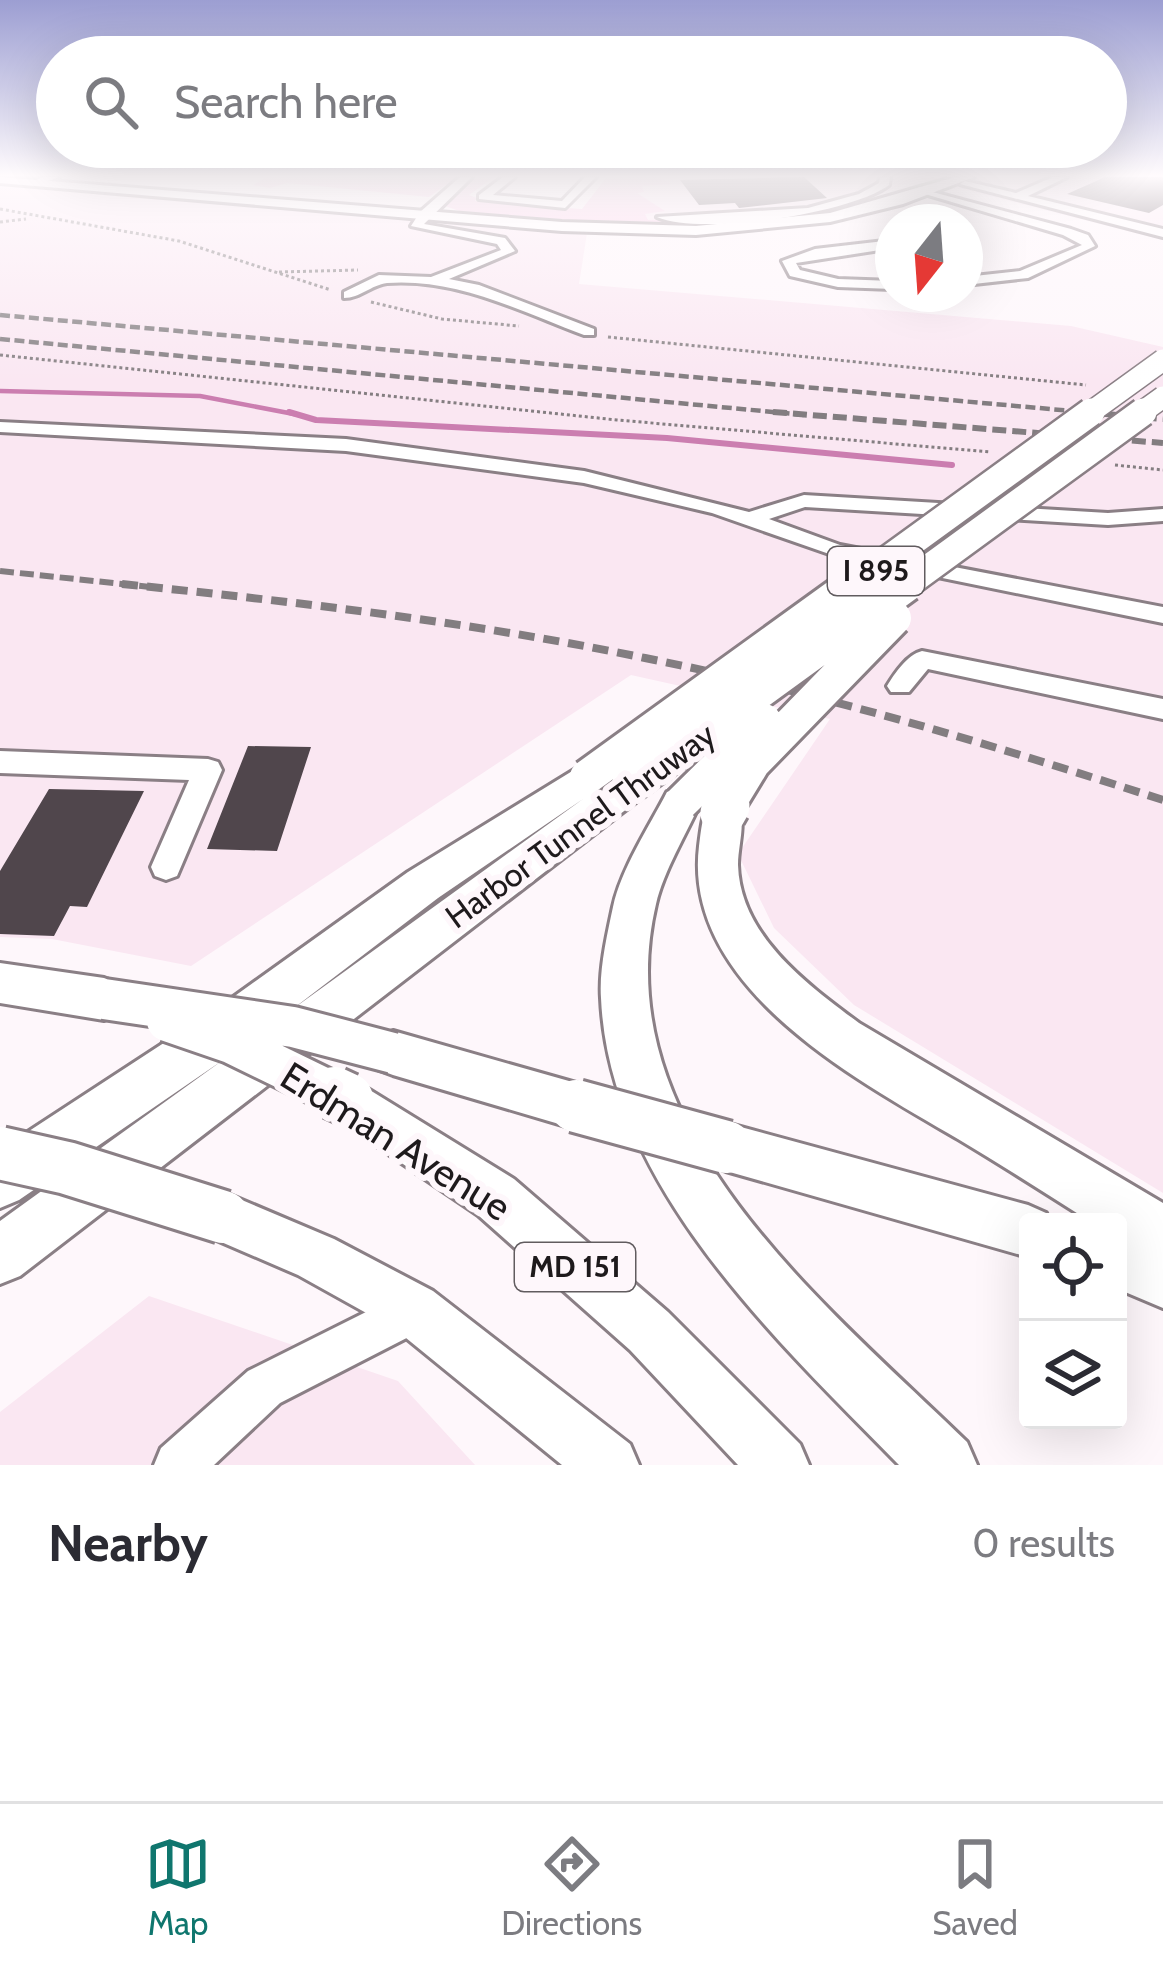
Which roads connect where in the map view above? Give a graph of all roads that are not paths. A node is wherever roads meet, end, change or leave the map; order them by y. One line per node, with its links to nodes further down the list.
1 (507, 245): 5 (lane)
2 (1089, 245): 4 (lane)
3 (875, 246): 6 (lane)
4 (983, 279)
5 (433, 280): 7 (lane); 8 (lane)
6 (875, 284)
7 (349, 295)
8 (589, 332)
9 (1163, 360): 19 (highway, Harbor Tunnel Thruway / I 895, bridge)
10 (1163, 397): 14 (highway, Harbor Tunnel Thruway / I 895, bridge)
11 (0, 427): 13 (lane)
12 (1163, 515): 13 (lane)
13 (749, 519): 15 (lane)
14 (974, 539): 19 (highway, Harbor Tunnel Thruway / I 895, bridge); 20 (highway, bridge)
15 (1163, 615)
16 (900, 686): 17 (lane)
17 (1163, 709)
18 (0, 762): 21 (lane)
19 (608, 782): 25 (highway, Harbor Tunnel Thruway / I 895); 28 (highway, Harbor Tunnel Thruway / I 895)
20 (702, 808): 27 (highway); 35 (highway)
21 (166, 867)
22 (0, 983): 23 (main road, Erdman Avenue / MD 151)
23 (104, 999): 26 (main road, bridge); 34 (main road, Erdman Avenue / MD 151, bridge)
24 (0, 1154): 31 (main road, bridge)
25 (0, 1180)
26 (1019, 1228)
27 (1163, 1235)
28 (0, 1256)
29 (1127, 1268): 30 (main road)
30 (1163, 1282)
31 (414, 1310): 32 (lane); 33 (main road)
32 (178, 1465)
33 (608, 1465)
34 (779, 1465)
35 (944, 1465)

